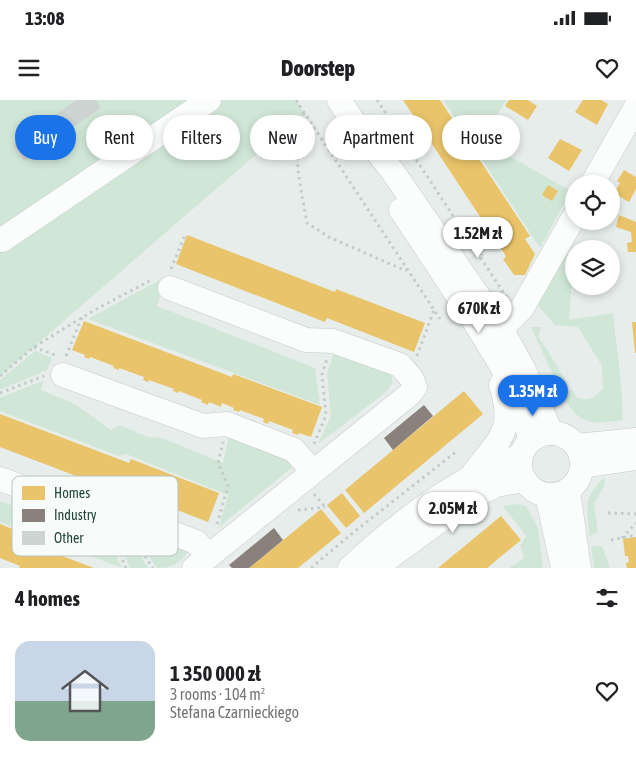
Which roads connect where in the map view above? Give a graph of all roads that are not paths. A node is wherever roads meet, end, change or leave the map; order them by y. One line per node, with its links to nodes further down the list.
1 (209, 100): 6 (street)
2 (636, 107): 4 (street)
3 (345, 109): 8 (street)
4 (597, 175)
5 (567, 230): 8 (street)
6 (2, 240)
7 (162, 280): 14 (street)
8 (498, 342): 11 (street); 15 (street)
9 (63, 375): 14 (street)
10 (636, 440): 12 (street)
11 (534, 443): 12 (street); 15 (street); 17 (street)
12 (580, 456): 13 (street); 19 (street)
13 (636, 458)
14 (308, 467): 21 (street)
15 (471, 477): 22 (street)
16 (0, 479): 18 (street)
17 (525, 480): 19 (street); 23 (street)
18 (12, 483)
19 (558, 493): 24 (street); 25 (street)
20 (178, 535): 21 (street)
21 (201, 562)
22 (350, 568)
23 (376, 568)
24 (563, 568)
25 (579, 568)

